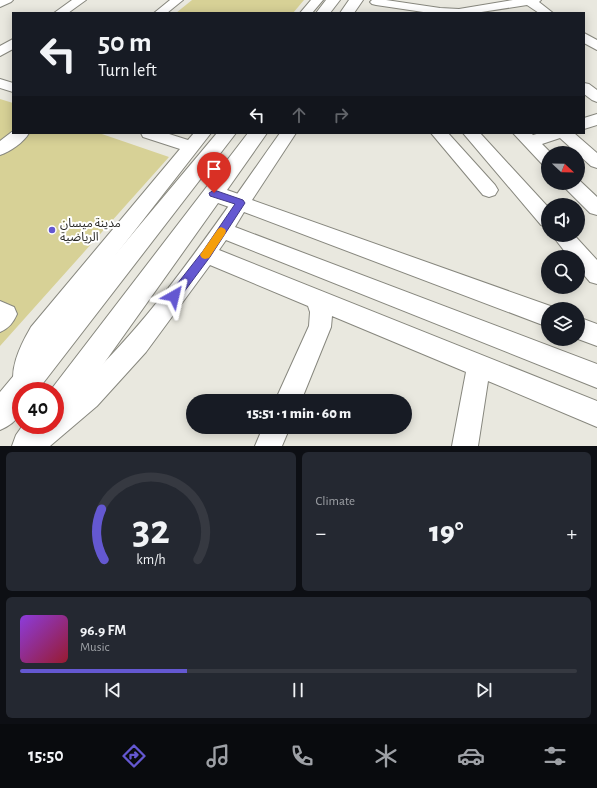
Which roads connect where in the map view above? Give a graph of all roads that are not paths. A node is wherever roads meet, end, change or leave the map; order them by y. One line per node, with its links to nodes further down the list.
1 (8, 0): 9 (street)
2 (80, 0): 11 (street)
3 (177, 0): 12 (street)
4 (317, 0): 13 (street)
5 (333, 0): 14 (main road)
6 (356, 0): 15 (main road)
7 (377, 1): 16 (street); 17 (street)
8 (532, 1): 10 (street); 19 (street)
9 (0, 4)
10 (484, 11): 18 (street)
11 (62, 12)
12 (161, 12)
13 (307, 12)
14 (324, 12)
15 (348, 12)
16 (369, 12)
17 (439, 12): 18 (street)
18 (460, 12)
19 (546, 12)
20 (585, 38): 22 (street)
21 (12, 44): 23 (street)
22 (597, 46)
23 (0, 52)
24 (0, 84): 25 (street)
25 (12, 88)
26 (585, 88): 27 (street)
27 (597, 97)
28 (12, 126): 38 (street)
29 (20, 134): 41 (street)
30 (156, 134): 40 (street)
31 (225, 134): 61 (main road)
32 (257, 134): 46 (main road)
33 (287, 134): 47 (street)
34 (440, 134): 44 (street)
35 (472, 134): 49 (street)
36 (551, 134): 39 (street)
37 (565, 134): 43 (street)
38 (0, 135)
39 (526, 138): 42 (street)
40 (197, 140): 60 (street)
41 (0, 150)
42 (541, 153)
43 (597, 162)
44 (489, 190)
45 (578, 190): 48 (street)
46 (214, 193): 47 (main road); 63 (main road)
47 (240, 203): 50 (street); 56 (street)
48 (597, 208)
49 (541, 212)
50 (222, 230): 52 (street); 59 (street)
51 (568, 242): 53 (street)
52 (206, 254): 54 (street); 69 (street)
53 (597, 275)
54 (316, 299): 58 (street); 62 (street)
55 (0, 311): 57 (street)
56 (541, 313)
57 (0, 321)
58 (479, 365): 66 (street); 71 (street)
59 (597, 376)
60 (25, 382)
61 (27, 382)
62 (291, 394)
63 (64, 396)
64 (12, 400): 65 (main road)
65 (0, 414)
66 (597, 414)
67 (36, 434): 69 (main road)
68 (274, 434): 70 (street)
69 (28, 446)
70 (268, 446)
71 (465, 446)

